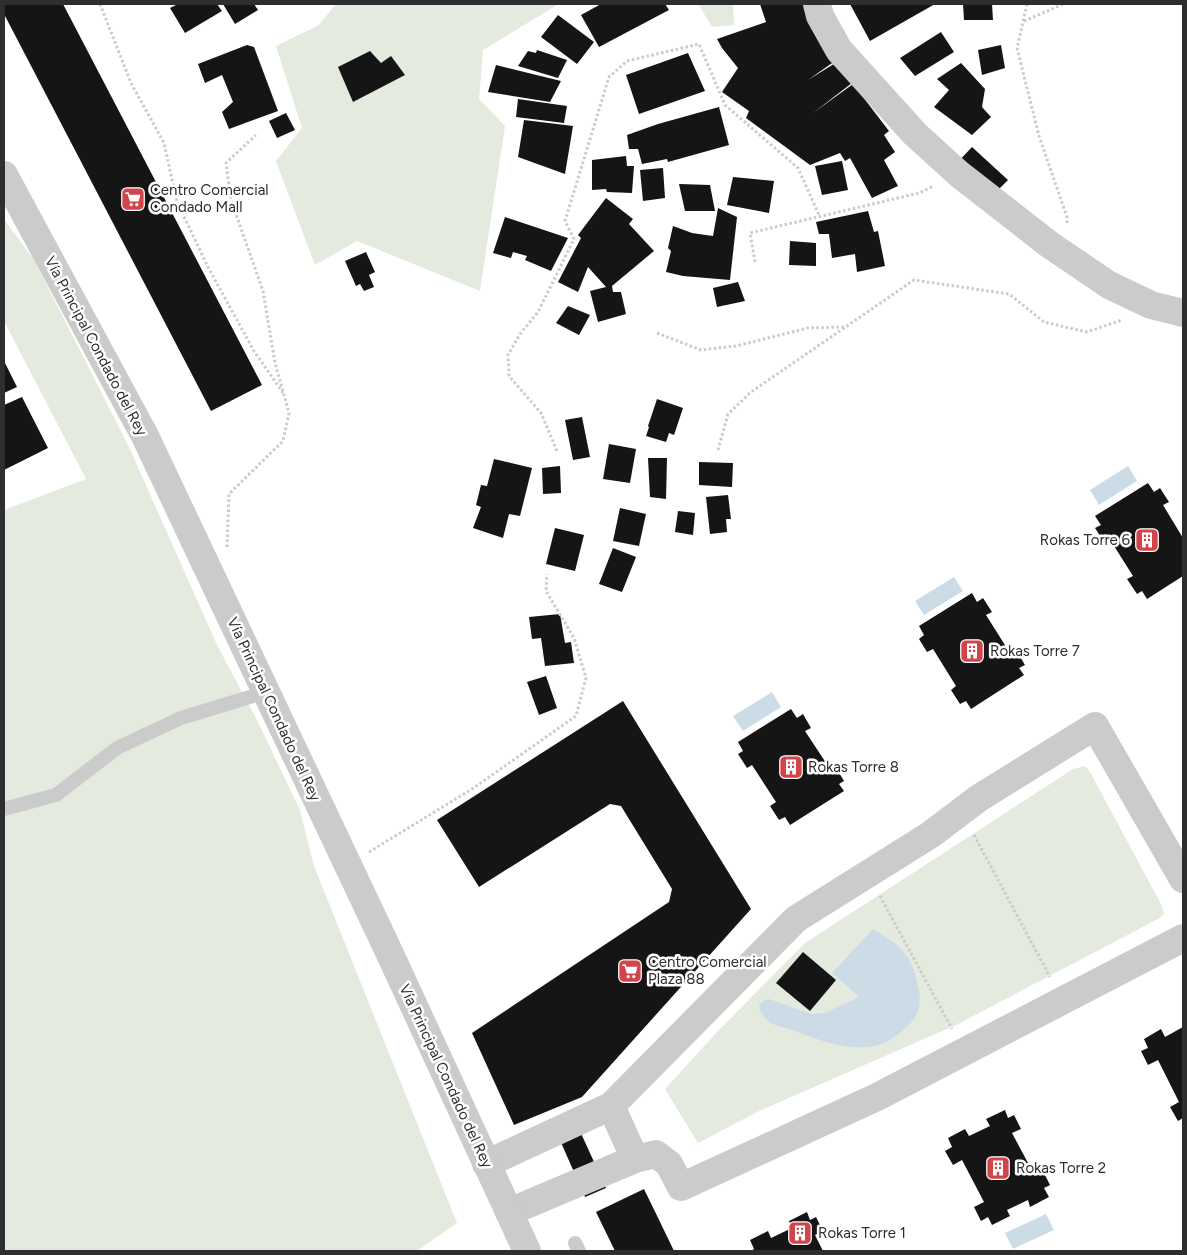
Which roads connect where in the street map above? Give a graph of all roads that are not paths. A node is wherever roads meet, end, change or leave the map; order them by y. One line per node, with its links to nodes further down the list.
1 (817, 4): 3 (street)
2 (4, 176): 4 (street, Vía Principal Condado del Rey)
3 (1183, 313)
4 (266, 692): 5 (lane); 10 (street, Vía Principal Condado del Rey)
5 (4, 809)
6 (1183, 879): 8 (street)
7 (1183, 938): 9 (street)
8 (611, 1106): 9 (street); 10 (street)
9 (635, 1158): 11 (street)
10 (486, 1164): 11 (street, Vía Principal Condado del Rey)
11 (508, 1212): 12 (street, Vía Principal Condado del Rey)
12 (527, 1251)

